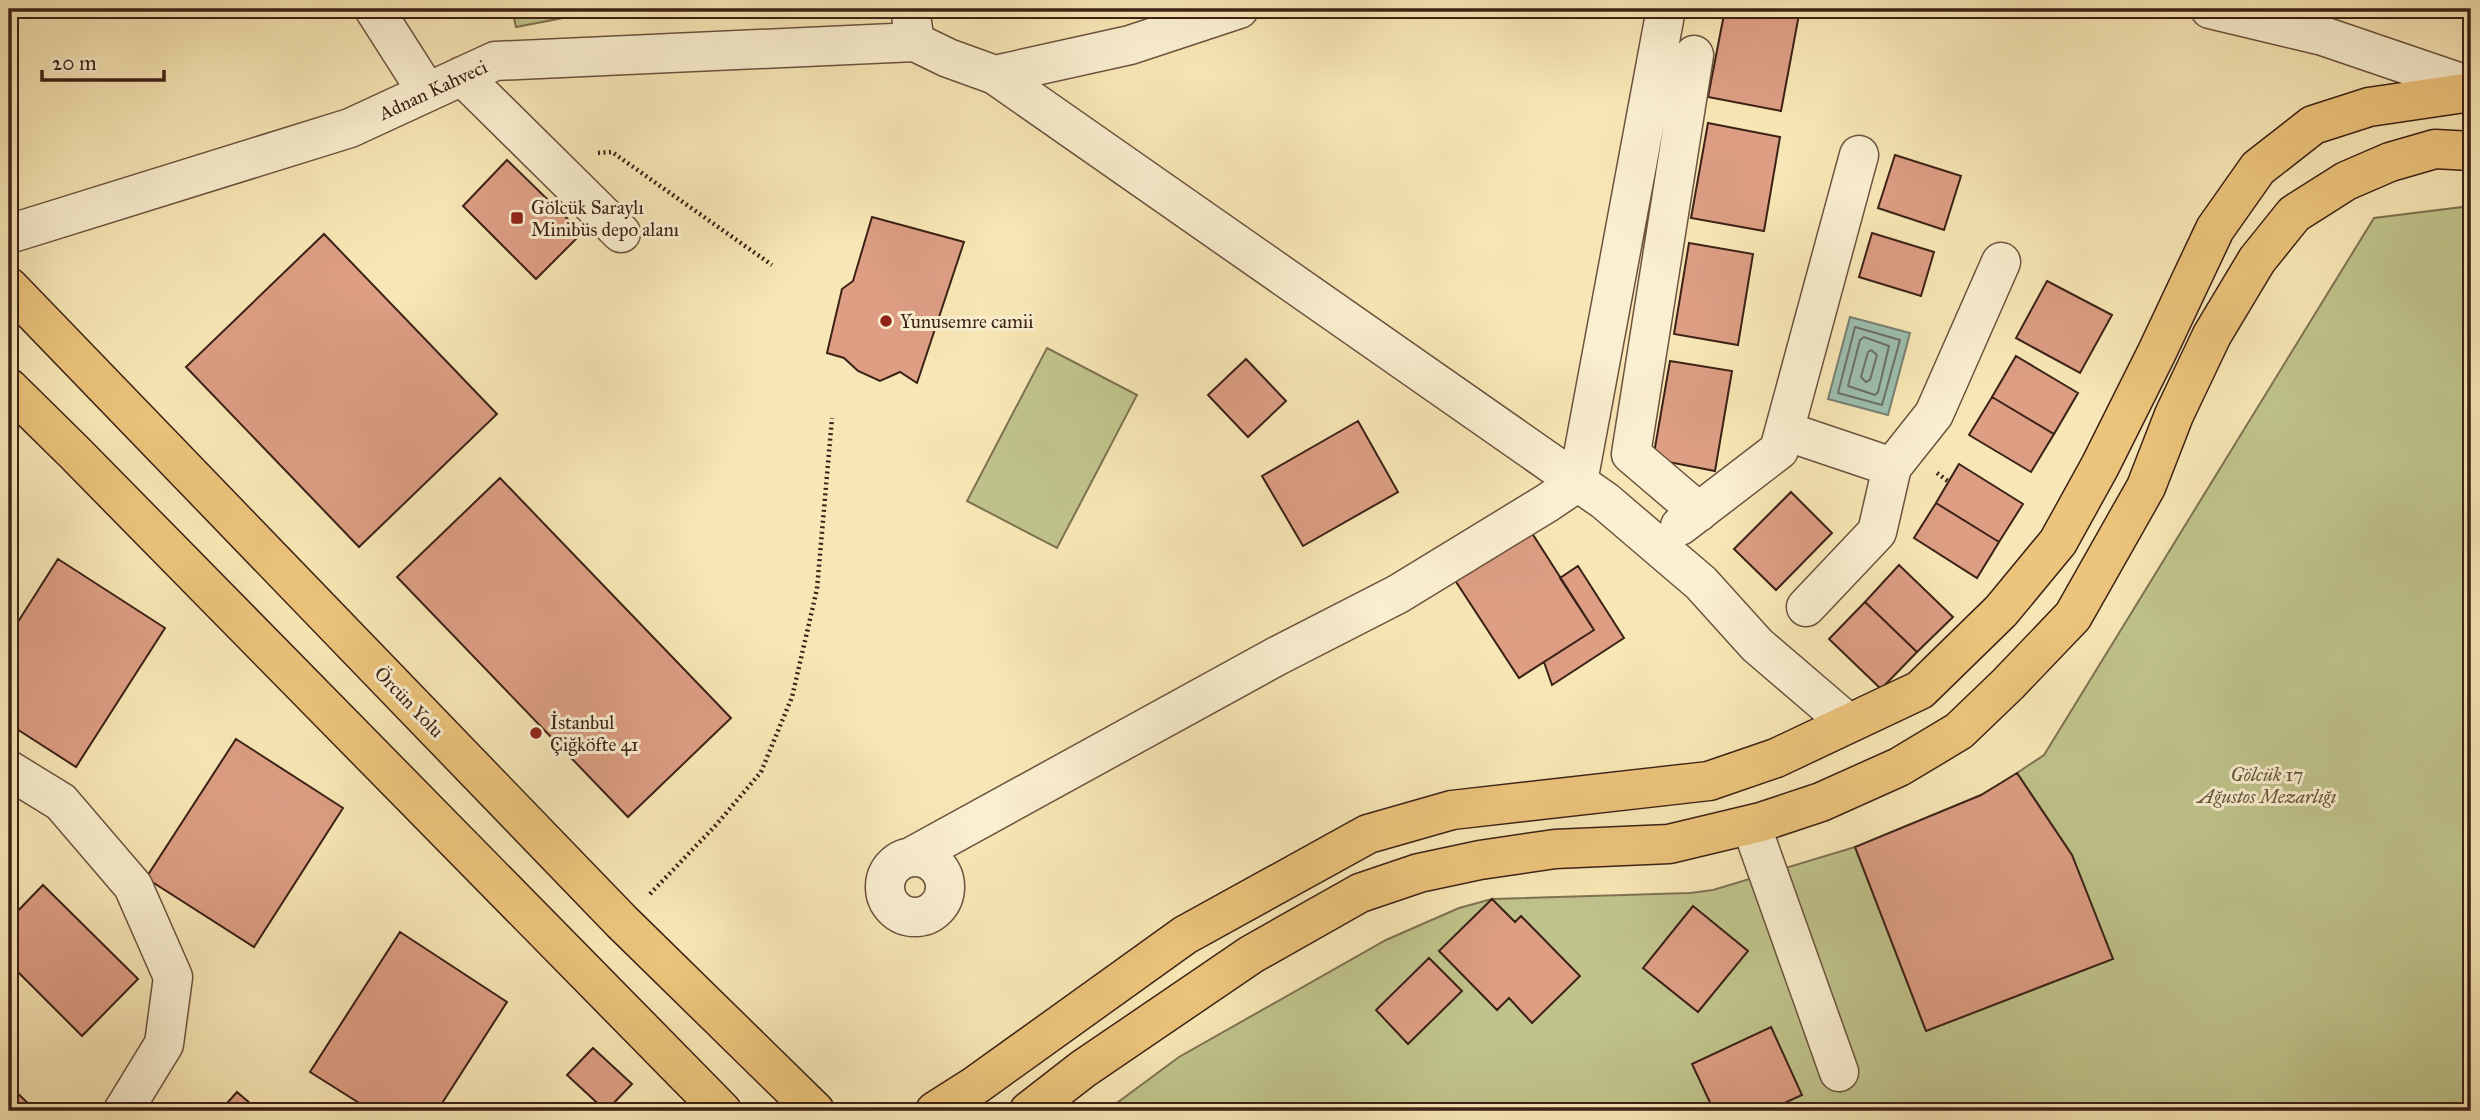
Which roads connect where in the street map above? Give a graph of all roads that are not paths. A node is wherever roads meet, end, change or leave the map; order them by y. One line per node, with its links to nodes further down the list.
1 (374, 9): 10 (street)
2 (1239, 9): 7 (street)
3 (1666, 9): 20 (street)
4 (2210, 9): 9 (street)
5 (913, 26): 7 (street, Adnan Kahveci); 8 (street, Adnan Kahveci)
6 (1695, 55): 21 (street)
7 (995, 75): 20 (street, Adnan Kahveci)
8 (462, 76): 10 (street, Adnan Kahveci); 13 (street)
9 (2471, 91): 24 (main road)
10 (427, 92): 14 (street, Adnan Kahveci)
11 (2471, 151): 26 (main road)
12 (1859, 155): 18 (street)
13 (621, 233)
14 (9, 234)
15 (2001, 262): 19 (street)
16 (9, 286): 31 (main road, Örcün Yolu)
17 (9, 388): 30 (main road)
18 (1785, 430): 19 (street); 21 (street)
19 (1892, 467): 23 (street)
20 (1578, 482): 22 (street, Adnan Kahveci); 27 (street)
21 (1699, 512): 22 (street)
22 (1656, 544): 24 (street, Adnan Kahveci)
23 (1807, 607)
24 (1848, 723): 32 (main road)
25 (9, 770): 29 (street)
26 (1751, 825): 28 (street); 33 (main road)
27 (911, 857)
28 (1839, 1072)
29 (123, 1111)
30 (723, 1111)
31 (814, 1111)
32 (935, 1111)
33 (1029, 1111)

